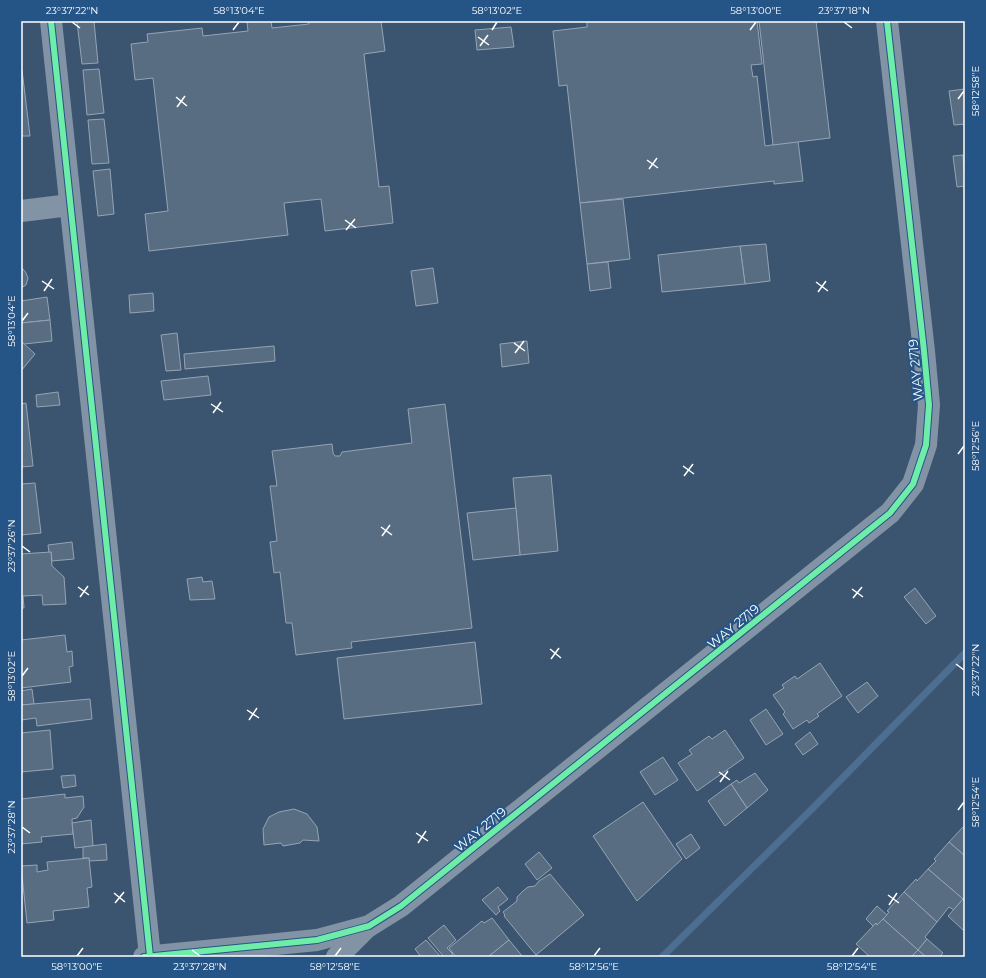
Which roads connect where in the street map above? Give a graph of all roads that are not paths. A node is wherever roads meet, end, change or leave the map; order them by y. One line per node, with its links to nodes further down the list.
1 (51, 21): 3 (street)
2 (887, 21): 5 (street, WAY 2719)
3 (70, 205): 4 (street); 7 (street)
4 (21, 211)
5 (369, 926): 6 (street, WAY 2719); 7 (street, WAY 2719)
6 (344, 954)
7 (147, 957)

